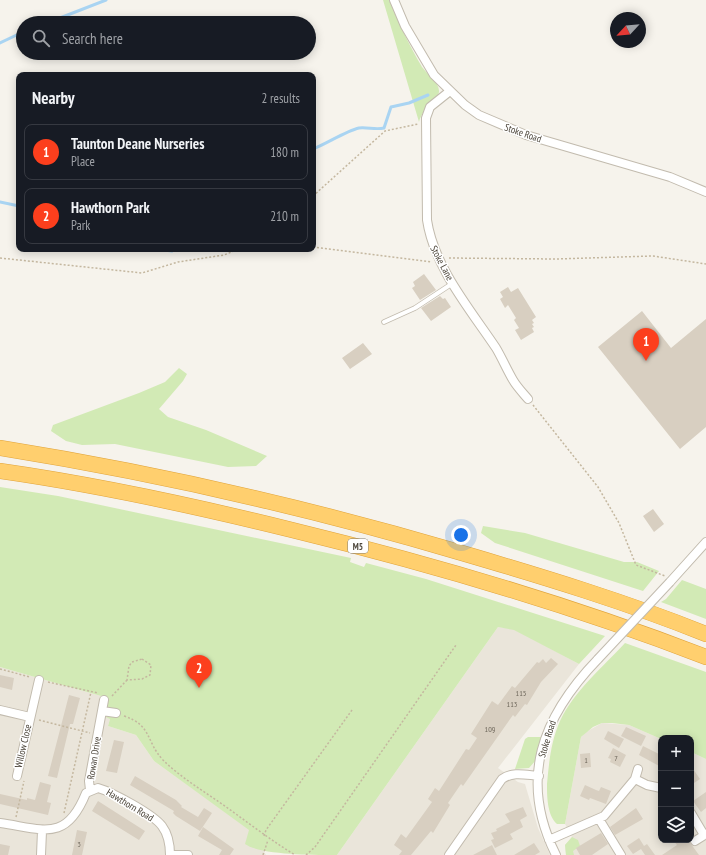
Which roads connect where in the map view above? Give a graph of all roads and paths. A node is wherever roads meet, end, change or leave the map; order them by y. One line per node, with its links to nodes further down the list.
1 (394, 0): 2 (street, Stoke Road)
2 (450, 91): 3 (street, Stoke Lane); 4 (street, Stoke Road)
3 (426, 123): 5 (path); 9 (street, Stoke Lane)
4 (706, 192)
5 (316, 193)
6 (316, 246): 9 (path)
7 (231, 252): 8 (path)
8 (0, 258)
9 (439, 260): 10 (path); 11 (street, Stoke Lane)
10 (706, 264)
11 (454, 283): 12 (lane); 13 (street, Stoke Lane)
12 (384, 322)
13 (528, 399): 17 (path)
14 (0, 448): 18 (highway, M5)
15 (0, 471): 20 (highway, M5)
16 (706, 542): 17 (street)
17 (671, 580): 35 (street, Stoke Road, bridge)
18 (706, 634)
19 (456, 645): 55 (path)
20 (706, 657)
21 (0, 668): 22 (path)
22 (39, 680): 24 (path); 30 (street, Willow Close)
23 (127, 680): 23 (path); 25 (path)
24 (92, 692): 25 (path); 31 (path)
25 (104, 700): 28 (street, Rowan Drive)
26 (0, 710): 30 (street, Willow Close)
27 (352, 710): 46 (path)
28 (102, 711): 29 (street); 32 (street, Rowan Drive)
29 (116, 713): 46 (path)
30 (30, 717): 31 (path); 34 (street, Willow Close)
31 (82, 731): 32 (path); 43 (path)
32 (97, 736): 38 (street, Rowan Drive)
33 (638, 769): 36 (street)
34 (17, 776): 42 (path)
35 (539, 776): 48 (street, Stoke Road); 56 (street)
36 (634, 779): 37 (street); 40 (street)
37 (658, 787)
38 (90, 790): 43 (street, Rowan Drive); 51 (street, Hawthorn Road)
39 (694, 818): 45 (street)
40 (599, 820): 48 (street); 58 (street)
41 (0, 823): 42 (street, Rowan Drive)
42 (14, 825): 44 (street, Rowan Drive)
43 (61, 827): 44 (street, Rowan Drive)
44 (42, 831): 50 (street)
45 (705, 834): 49 (street)
46 (264, 836): 47 (path)
47 (268, 839): 53 (path); 54 (path)
48 (549, 840): 57 (street, Stoke Road)
49 (695, 841)
50 (41, 855)
51 (170, 855): 52 (street)
52 (188, 855)
53 (263, 855)
54 (294, 855)
55 (306, 855)
56 (449, 855)
57 (556, 855)
58 (621, 855)

